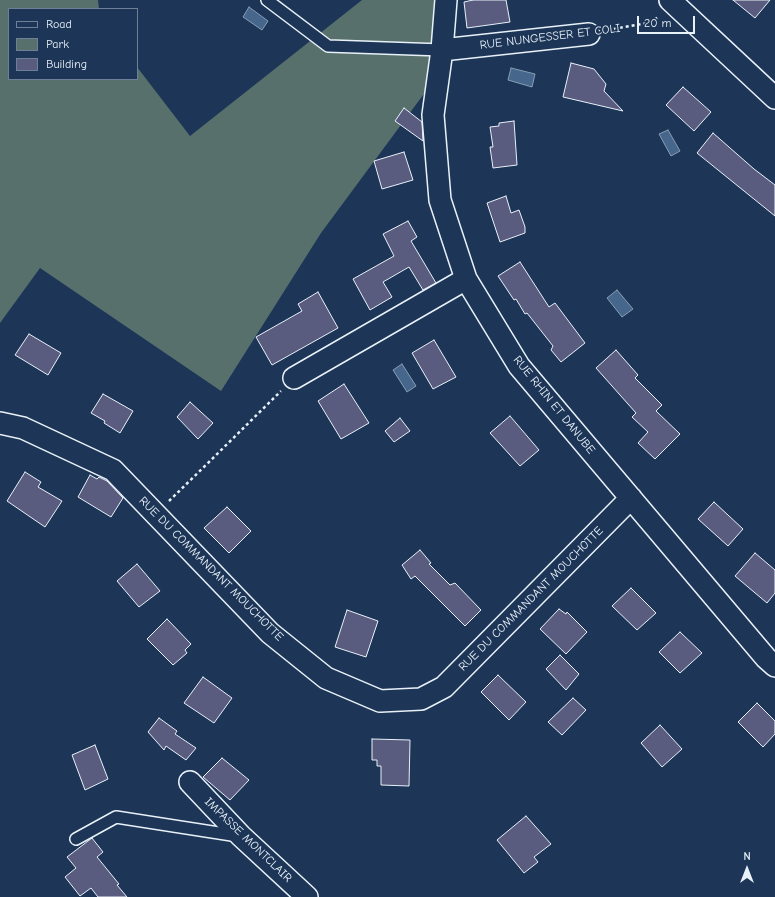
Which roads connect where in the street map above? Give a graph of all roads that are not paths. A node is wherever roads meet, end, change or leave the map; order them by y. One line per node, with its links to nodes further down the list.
1 (267, 0): 5 (lane)
2 (446, 0): 5 (street, RUE RHIN ET DANUBE)
3 (679, 2): 6 (street)
4 (589, 34): 5 (street, RUE NUNGESSER ET COLI)
5 (442, 50): 7 (street, RUE RHIN ET DANUBE)
6 (775, 98)
7 (466, 279): 8 (street); 10 (street, RUE RHIN ET DANUBE)
8 (294, 378)
9 (0, 423): 10 (street, RUE DU COMMANDANT MOUCHOTTE)
10 (630, 498): 11 (street, RUE RHIN ET DANUBE)
11 (775, 666)
12 (190, 782): 13 (street, IMPASSE MONTCLAIR)
13 (241, 836): 14 (lane); 15 (street, IMPASSE MONTCLAIR)
14 (76, 839)
15 (307, 897)

